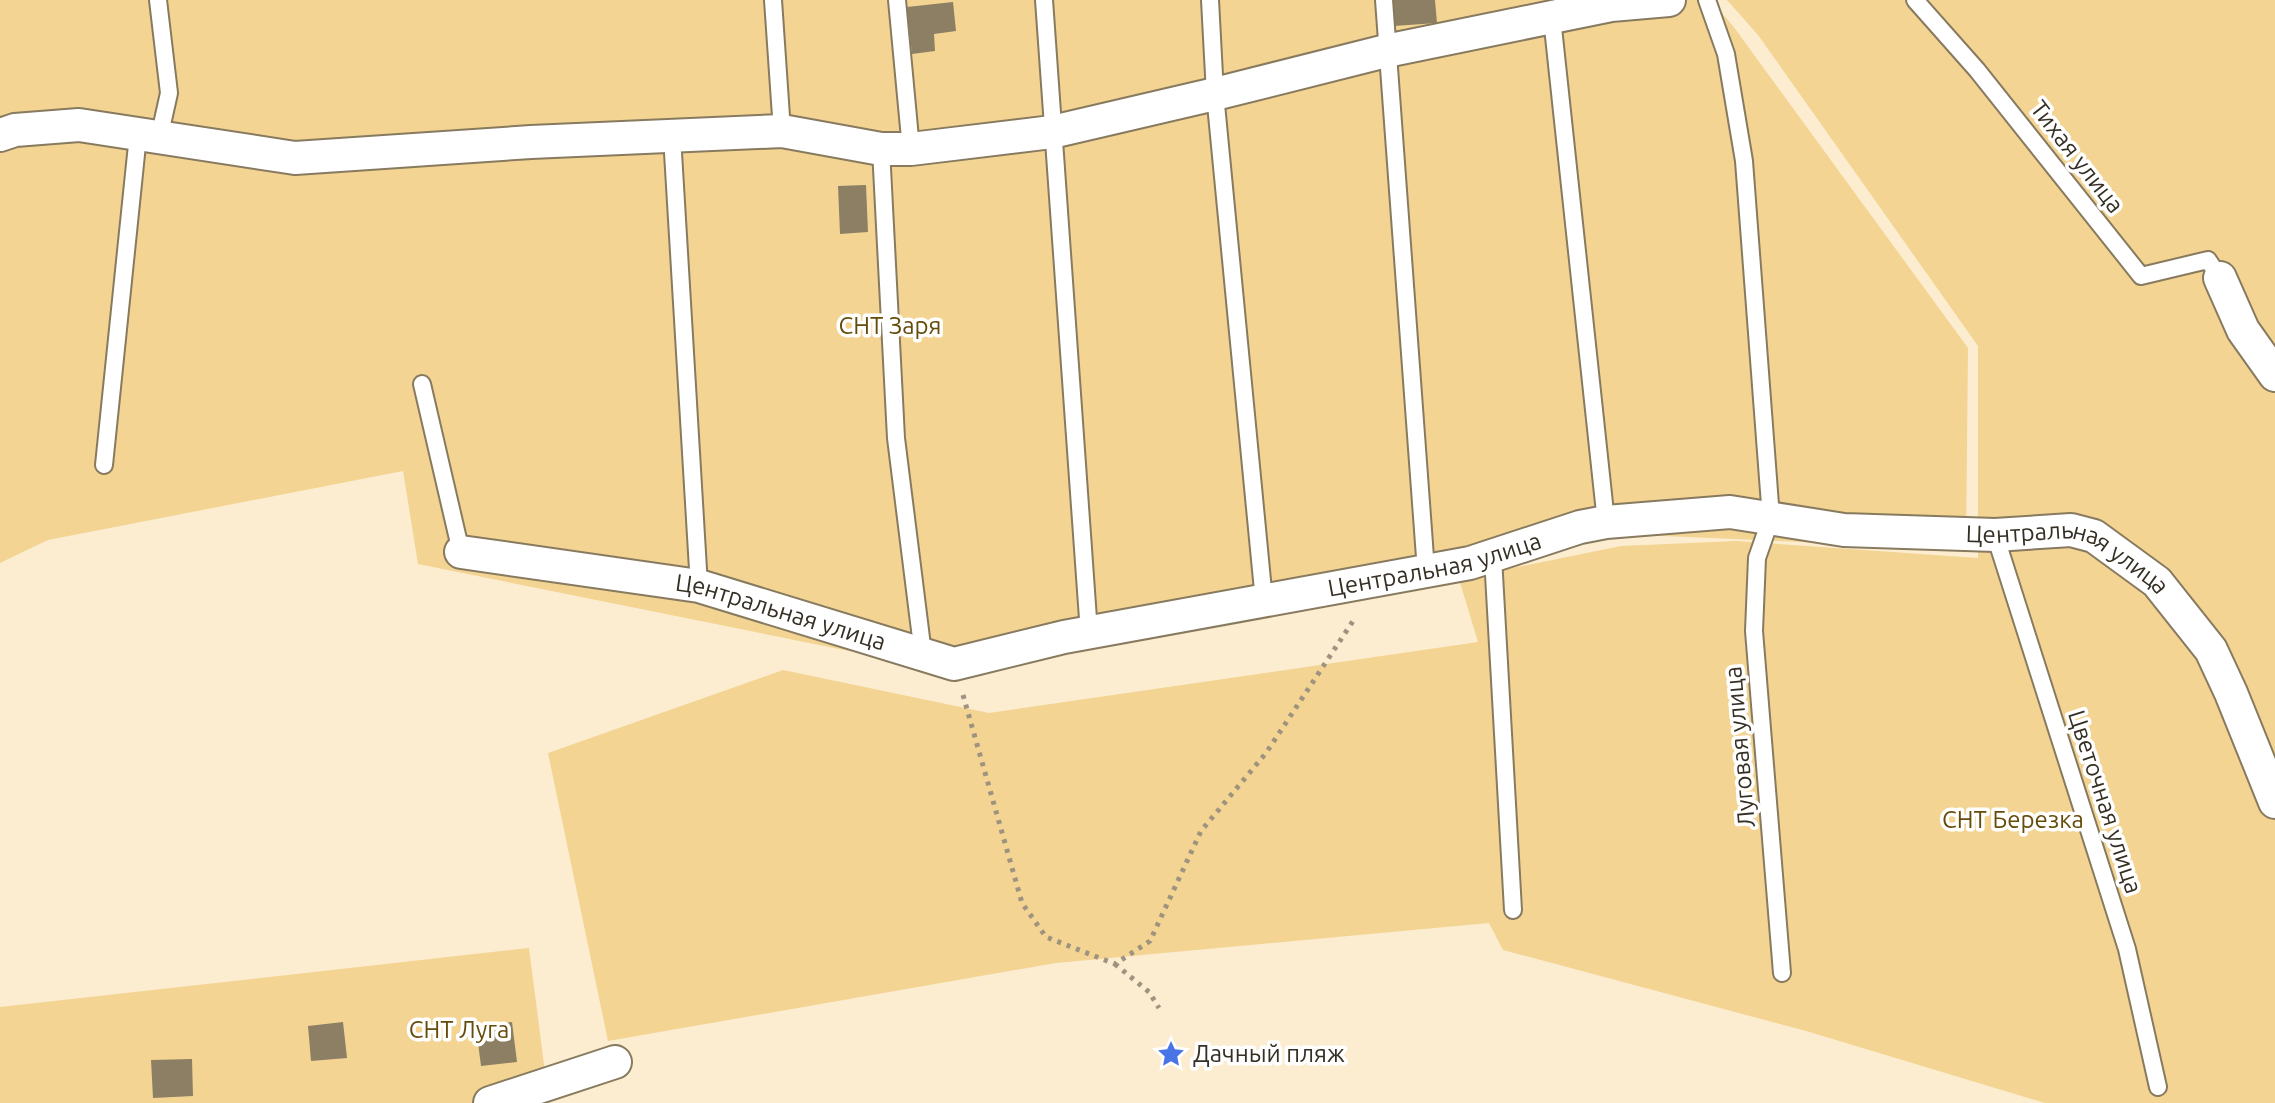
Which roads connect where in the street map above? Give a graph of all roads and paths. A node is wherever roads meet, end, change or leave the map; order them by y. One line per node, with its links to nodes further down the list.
1 (158, 0): 16 (lane)
2 (773, 0): 13 (lane)
3 (897, 0): 18 (lane)
4 (1044, 0): 14 (lane)
5 (1210, 0): 12 (lane)
6 (1384, 0): 11 (lane)
7 (1669, 0): 10 (street)
8 (1707, 0): 23 (lane)
9 (1915, 0): 19 (lane, Тихая улица)
10 (1552, 18): 11 (street); 24 (lane)
11 (1386, 51): 12 (street); 28 (lane)
12 (1215, 94): 14 (street); 31 (lane)
13 (782, 131): 17 (street); 18 (street)
14 (1052, 132): 18 (street); 32 (lane)
15 (0, 135): 16 (street)
16 (148, 136): 17 (street); 22 (lane)
17 (672, 136): 30 (lane)
18 (896, 149): 33 (lane)
19 (2220, 278): 20 (street)
20 (2275, 375)
21 (422, 384): 26 (lane)
22 (104, 465)
23 (1771, 518): 24 (street, Центральная улица); 25 (street, Центральная улица); 38 (lane, Луговая улица)
24 (1606, 522): 27 (street, Центральная улица)
25 (1995, 535): 35 (street, Центральная улица); 41 (lane, Цветочная улица)
26 (461, 552): 30 (street, Центральная улица)
27 (1493, 557): 28 (street, Центральная улица); 36 (lane)
28 (1426, 571): 29 (street, Центральная улица)
29 (1381, 579): 31 (street, Центральная улица); 37 (path)
30 (699, 586): 33 (street, Центральная улица)
31 (1264, 601): 32 (street, Центральная улица)
32 (1089, 633): 34 (street, Центральная улица)
33 (923, 654): 34 (street, Центральная улица)
34 (954, 664): 37 (path)
35 (2275, 802)
36 (1513, 910)
37 (1115, 964): 39 (path)
38 (1782, 973)
39 (1159, 1008)
40 (615, 1062): 42 (street)
41 (2158, 1087)
42 (490, 1103)

